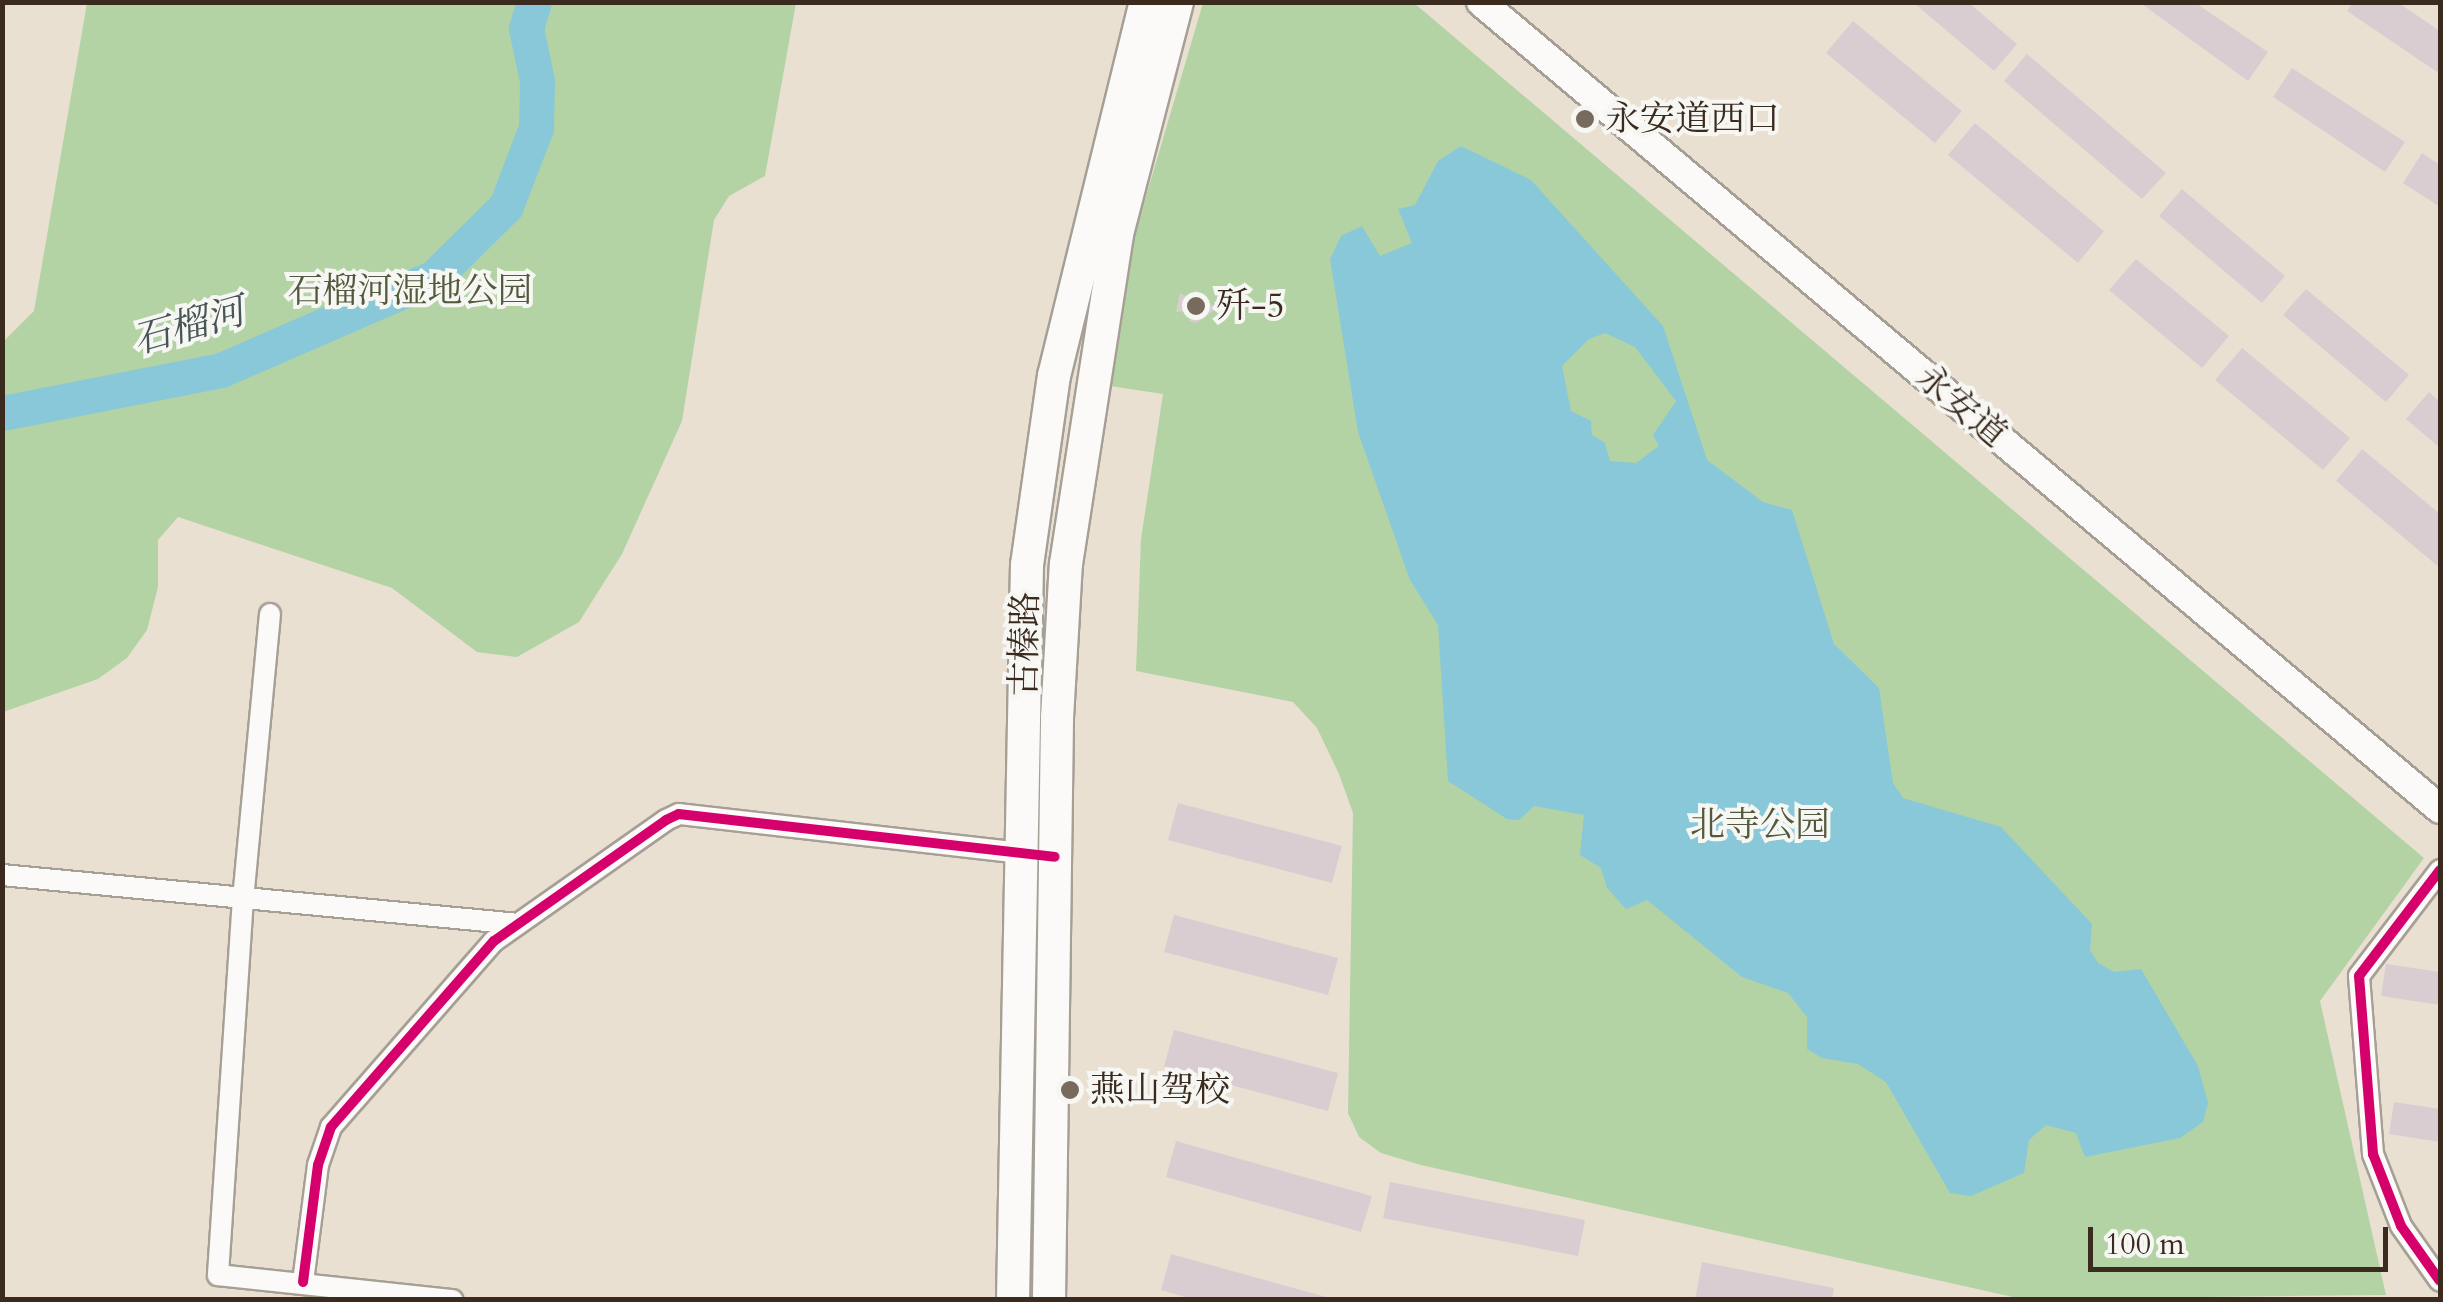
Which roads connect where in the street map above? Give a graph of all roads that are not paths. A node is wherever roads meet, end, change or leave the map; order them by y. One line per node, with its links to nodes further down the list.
1 (1146, 2): 6 (main road, 古榛路)
2 (1177, 2): 7 (main road, 古榛路)
3 (1481, 2): 5 (main road, 永安道)
4 (270, 614): 10 (street)
5 (2440, 809)
6 (1020, 853): 7 (street); 11 (street); 15 (main road, 古榛路)
7 (1056, 857): 16 (main road, 古榛路)
8 (2440, 870): 12 (street)
9 (2, 875): 10 (street)
10 (243, 898): 11 (street); 13 (street)
11 (518, 924): 13 (street)
12 (2440, 1280)
13 (304, 1282): 14 (street)
14 (453, 1300)
15 (1013, 1300)
16 (1049, 1300)

